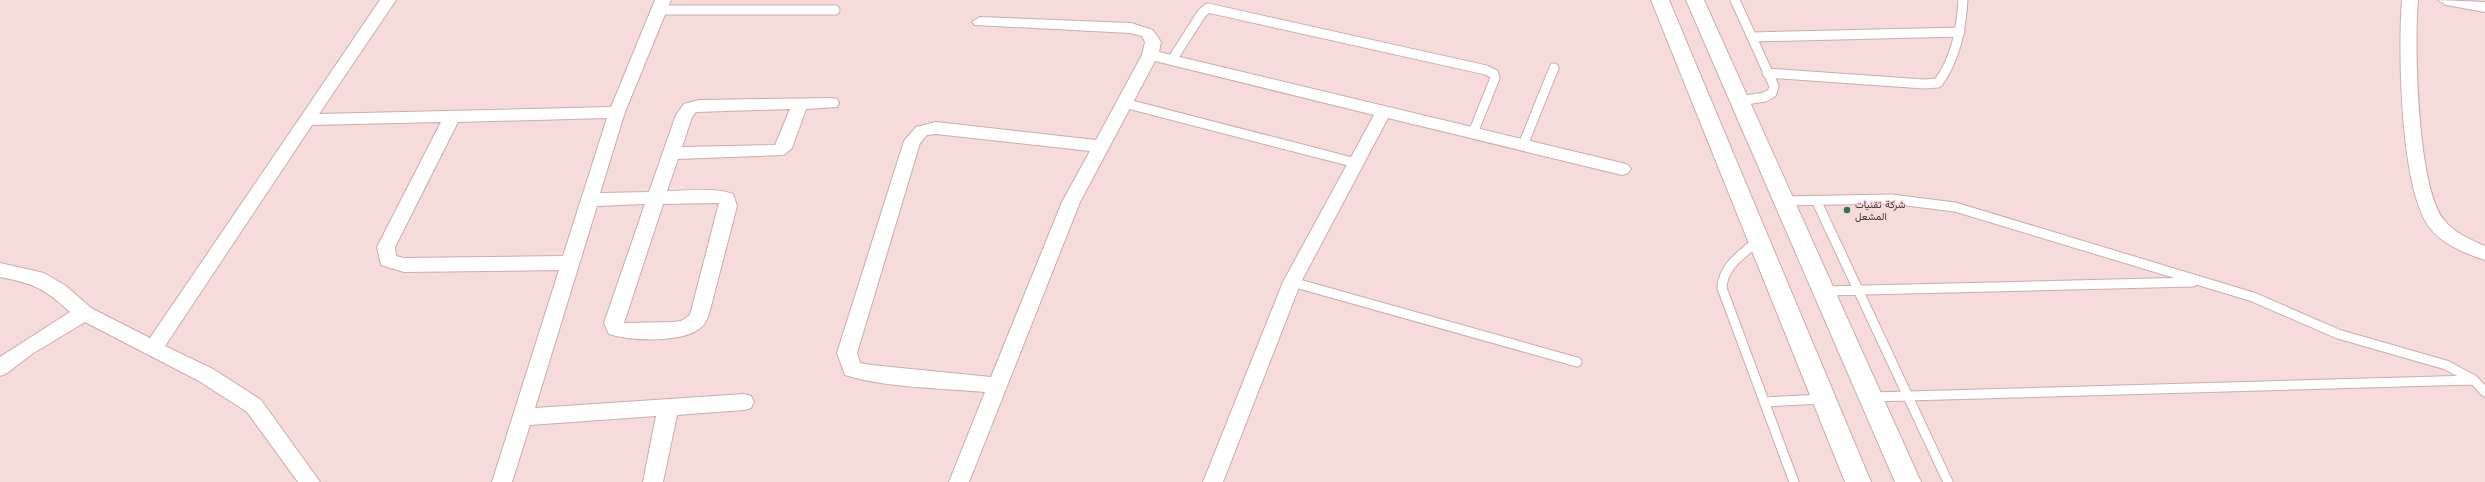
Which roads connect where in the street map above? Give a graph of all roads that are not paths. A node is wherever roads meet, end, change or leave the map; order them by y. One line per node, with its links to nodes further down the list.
1 (388, 0): 25 (street)
2 (1660, 0): 36 (street)
3 (1695, 0): 18 (street)
4 (1735, 0): 13 (lane)
5 (1963, 0): 12 (lane)
6 (2410, 0): 37 (street)
7 (2446, 0): 9 (street)
8 (661, 5): 10 (lane); 23 (street)
9 (2485, 7)
10 (835, 10)
11 (980, 22): 14 (street)
12 (1960, 32): 13 (lane); 17 (lane)
13 (1752, 37): 17 (lane)
14 (1150, 55): 15 (street); 20 (street)
15 (1172, 60): 22 (street); 26 (lane)
16 (1554, 68): 27 (lane)
17 (1767, 72): 18 (lane)
18 (1740, 101): 35 (street)
19 (831, 103): 21 (street)
20 (1124, 103): 28 (street); 30 (lane)
21 (800, 104): 29 (street); 29 (street)
22 (1384, 111): 26 (street); 30 (street)
23 (617, 112): 24 (street); 33 (street)
24 (452, 117): 25 (street); 38 (street)
25 (307, 120): 45 (street)
26 (1473, 133): 27 (street)
27 (1524, 145): 31 (street)
28 (1100, 146): 49 (street); 49 (street)
29 (671, 153): 32 (street)
30 (1356, 163): 40 (street)
31 (1622, 169)
32 (656, 198): 32 (street); 33 (street)
33 (590, 200): 38 (street)
34 (1816, 200): 35 (lane); 41 (lane); 42 (lane)
35 (1784, 201): 43 (street)
36 (1759, 240): 53 (street); 55 (lane)
37 (2485, 253)
38 (570, 263): 57 (street)
39 (0, 270): 44 (street)
40 (1292, 282): 46 (lane); 62 (street)
41 (2202, 282): 42 (lane); 48 (lane)
42 (1858, 290): 43 (lane); 51 (lane)
43 (1823, 291): 52 (street)
44 (84, 313): 45 (street); 47 (street)
45 (154, 347): 58 (street)
46 (1577, 362)
47 (0, 368)
48 (2474, 380): 50 (lane); 51 (lane)
49 (997, 385): 61 (street)
50 (2485, 392)
51 (1907, 396): 52 (lane); 66 (lane)
52 (1870, 398): 65 (street)
53 (1824, 399): 55 (lane); 64 (street)
54 (744, 402): 56 (street)
55 (1764, 402): 63 (lane)
56 (668, 407): 57 (street); 60 (street)
57 (522, 417): 59 (street)
58 (310, 482)
59 (502, 482)
60 (653, 482)
61 (959, 482)
62 (1213, 482)
63 (1794, 482)
64 (1858, 482)
65 (1908, 482)
66 (1948, 482)

